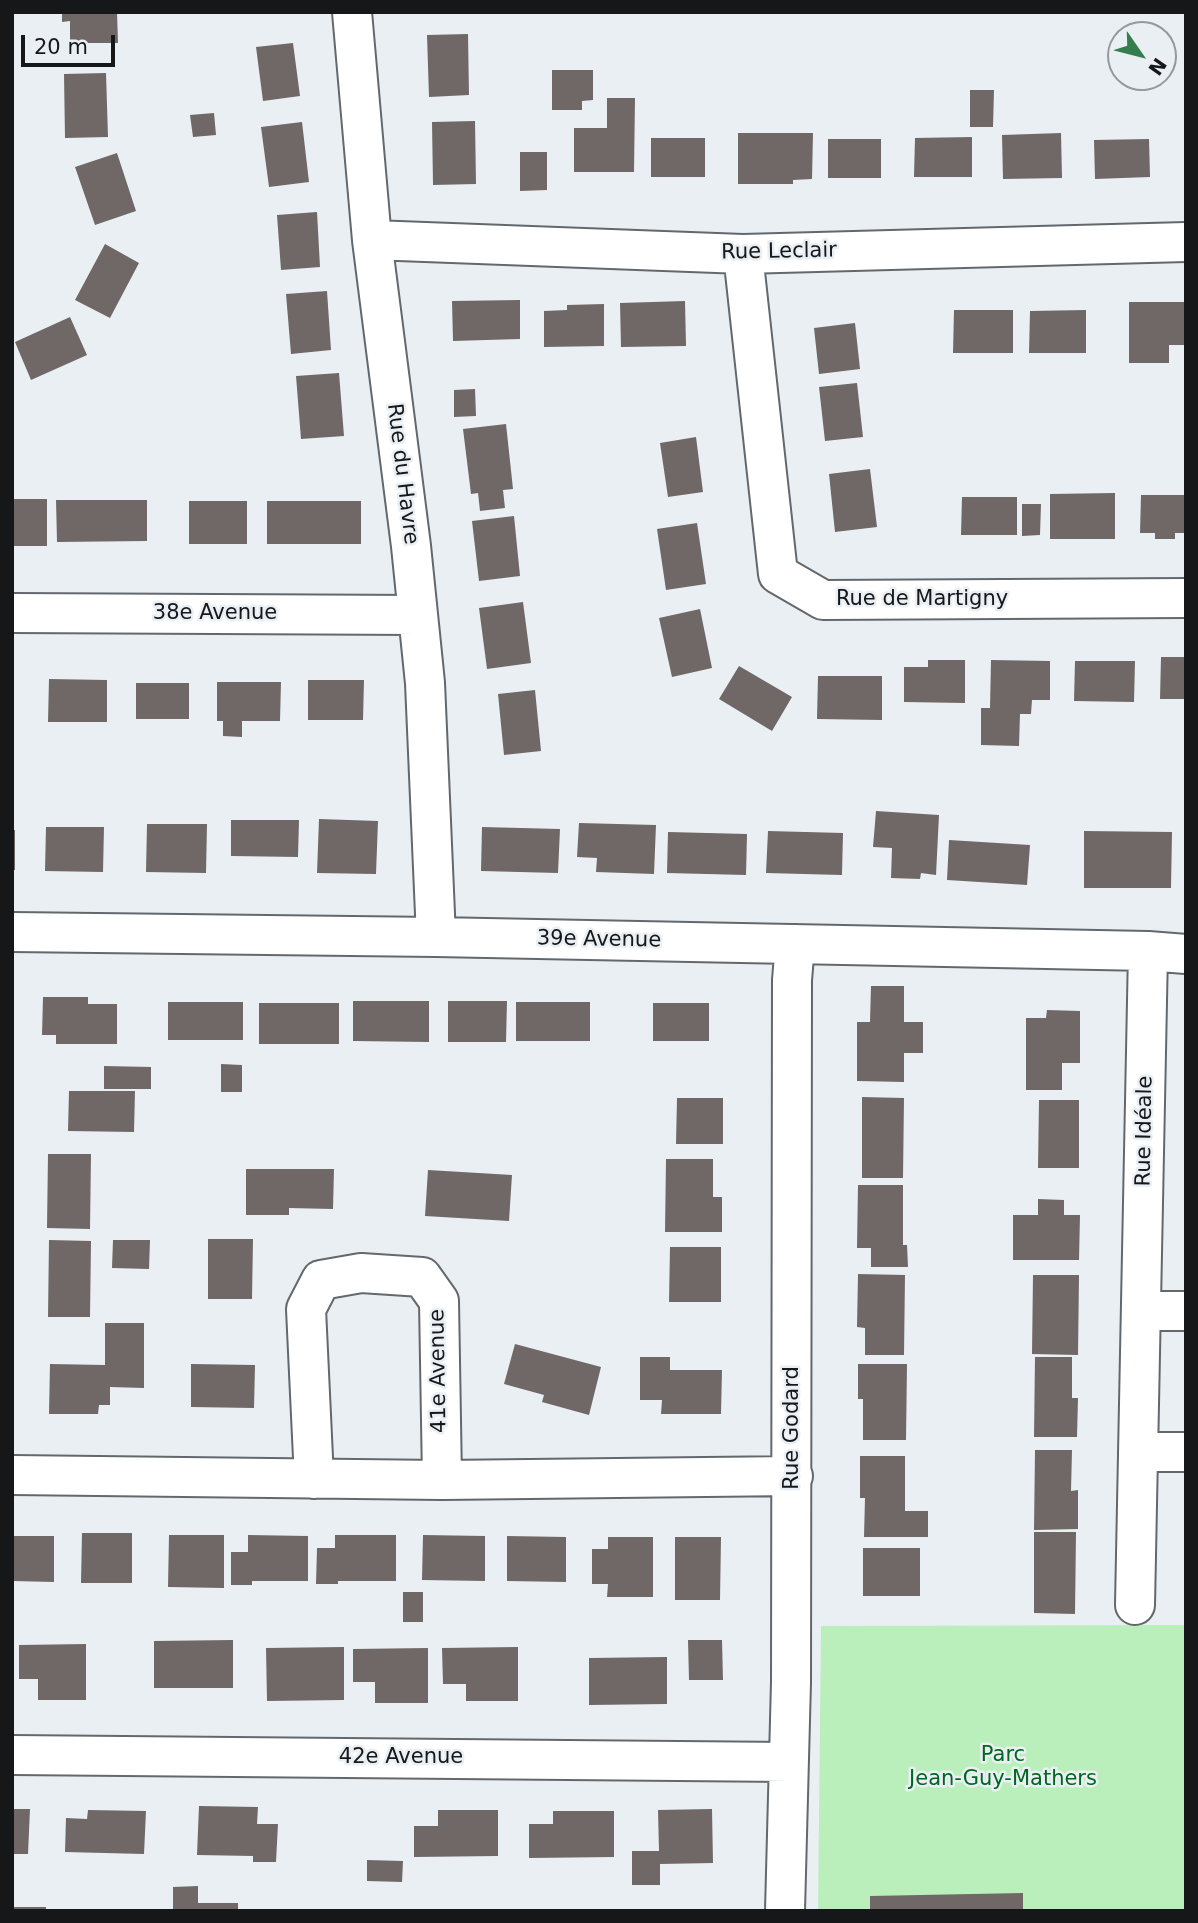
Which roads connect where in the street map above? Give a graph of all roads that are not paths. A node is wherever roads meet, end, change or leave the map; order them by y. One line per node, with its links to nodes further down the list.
1 (352, 12): 2 (street, Rue du Havre)
2 (372, 240): 4 (street, Rue Leclair); 7 (street, Rue du Havre)
3 (1186, 242): 4 (street, Rue Leclair)
4 (743, 254): 5 (street, Rue de Martigny)
5 (1186, 598)
6 (12, 613): 7 (street, 38e Avenue)
7 (418, 615): 9 (street, Rue du Havre)
8 (12, 932): 9 (street, 39e Avenue)
9 (436, 937): 10 (street, 39e Avenue)
10 (795, 944): 11 (street, 39e Avenue); 18 (street, Rue Godard)
11 (1148, 951): 12 (street, 39e Avenue); 13 (street, Rue Idéale)
12 (1186, 954)
13 (1141, 1311): 14 (street); 15 (street, Rue Idéale)
14 (1186, 1311)
15 (1138, 1451): 16 (street); 21 (street, Rue Idéale)
16 (1186, 1452)
17 (12, 1475): 19 (street)
18 (793, 1476): 20 (street); 23 (street, Rue Godard)
19 (314, 1479): 20 (street); 20 (street, 41e Avenue)
20 (442, 1480)
21 (1135, 1605)
22 (12, 1755): 23 (street, 42e Avenue)
23 (789, 1762): 24 (street, Rue Godard)
24 (785, 1911)

